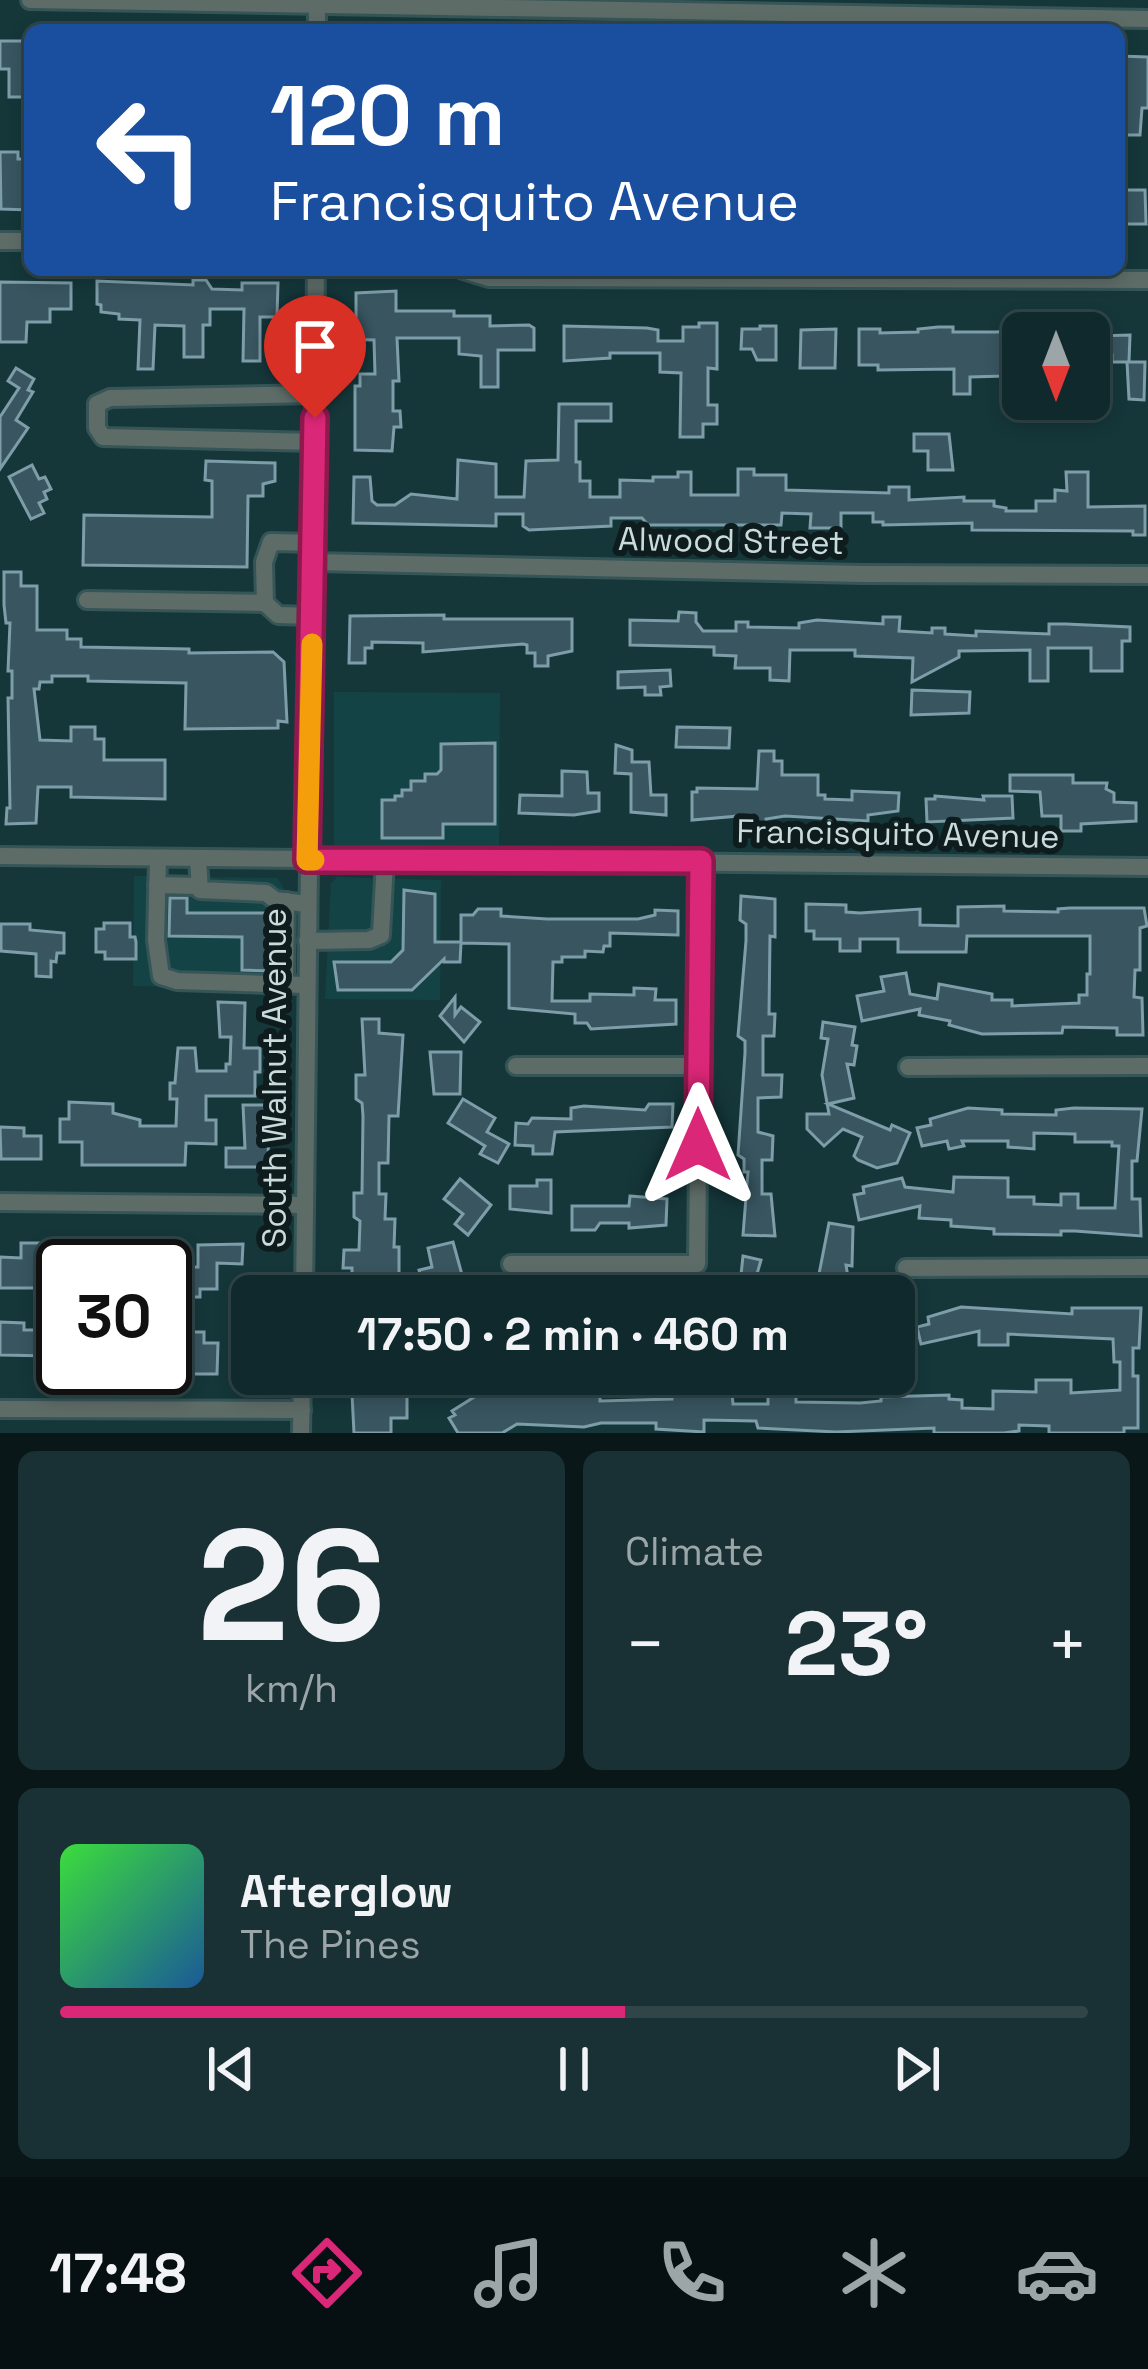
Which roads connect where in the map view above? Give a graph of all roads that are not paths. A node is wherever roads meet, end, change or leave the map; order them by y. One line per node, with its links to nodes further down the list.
1 (30, 0): 2 (street)
2 (317, 1): 3 (street)
3 (1148, 19)
4 (316, 276): 7 (street, South Walnut Avenue)
5 (482, 276): 6 (street)
6 (1148, 280)
7 (315, 394): 8 (street, South Walnut Avenue); 8 (street)
8 (314, 442): 9 (street, South Walnut Avenue)
9 (314, 543): 10 (street, South Walnut Avenue); 13 (street)
10 (314, 562): 11 (street, Alwood Street); 14 (street, South Walnut Avenue)
11 (1148, 575)
12 (87, 600): 13 (street)
13 (266, 603): 14 (street)
14 (312, 616): 18 (street, South Walnut Avenue)
15 (0, 856): 16 (street, Francisquito Avenue)
16 (158, 858): 17 (street, Francisquito Avenue); 22 (street)
17 (198, 859): 18 (street, Francisquito Avenue); 23 (street)
18 (307, 860): 19 (street, Francisquito Avenue); 25 (street, South Walnut Avenue)
19 (385, 860): 20 (street, Francisquito Avenue); 26 (street)
20 (701, 861): 21 (street, Francisquito Avenue); 30 (street)
21 (1148, 867)
22 (157, 885): 23 (street); 27 (street)
23 (197, 886): 24 (street)
24 (286, 902): 25 (street); 27 (street)
25 (307, 904): 26 (street, South Walnut Avenue)
26 (307, 941): 28 (street, South Walnut Avenue)
27 (285, 985): 28 (street)
28 (306, 986): 34 (street, South Walnut Avenue)
29 (516, 1066): 30 (street)
30 (699, 1066): 35 (street)
31 (908, 1066): 32 (street)
32 (1148, 1066)
33 (0, 1202): 34 (street)
34 (305, 1205): 38 (street, South Walnut Avenue)
35 (511, 1264)
36 (906, 1268): 37 (street)
37 (1148, 1268)
38 (304, 1275)
39 (302, 1395): 42 (street)
40 (0, 1409): 41 (street)
41 (81, 1410): 42 (street); 43 (street)
42 (302, 1410): 44 (street)
43 (81, 1433)
44 (302, 1433)

